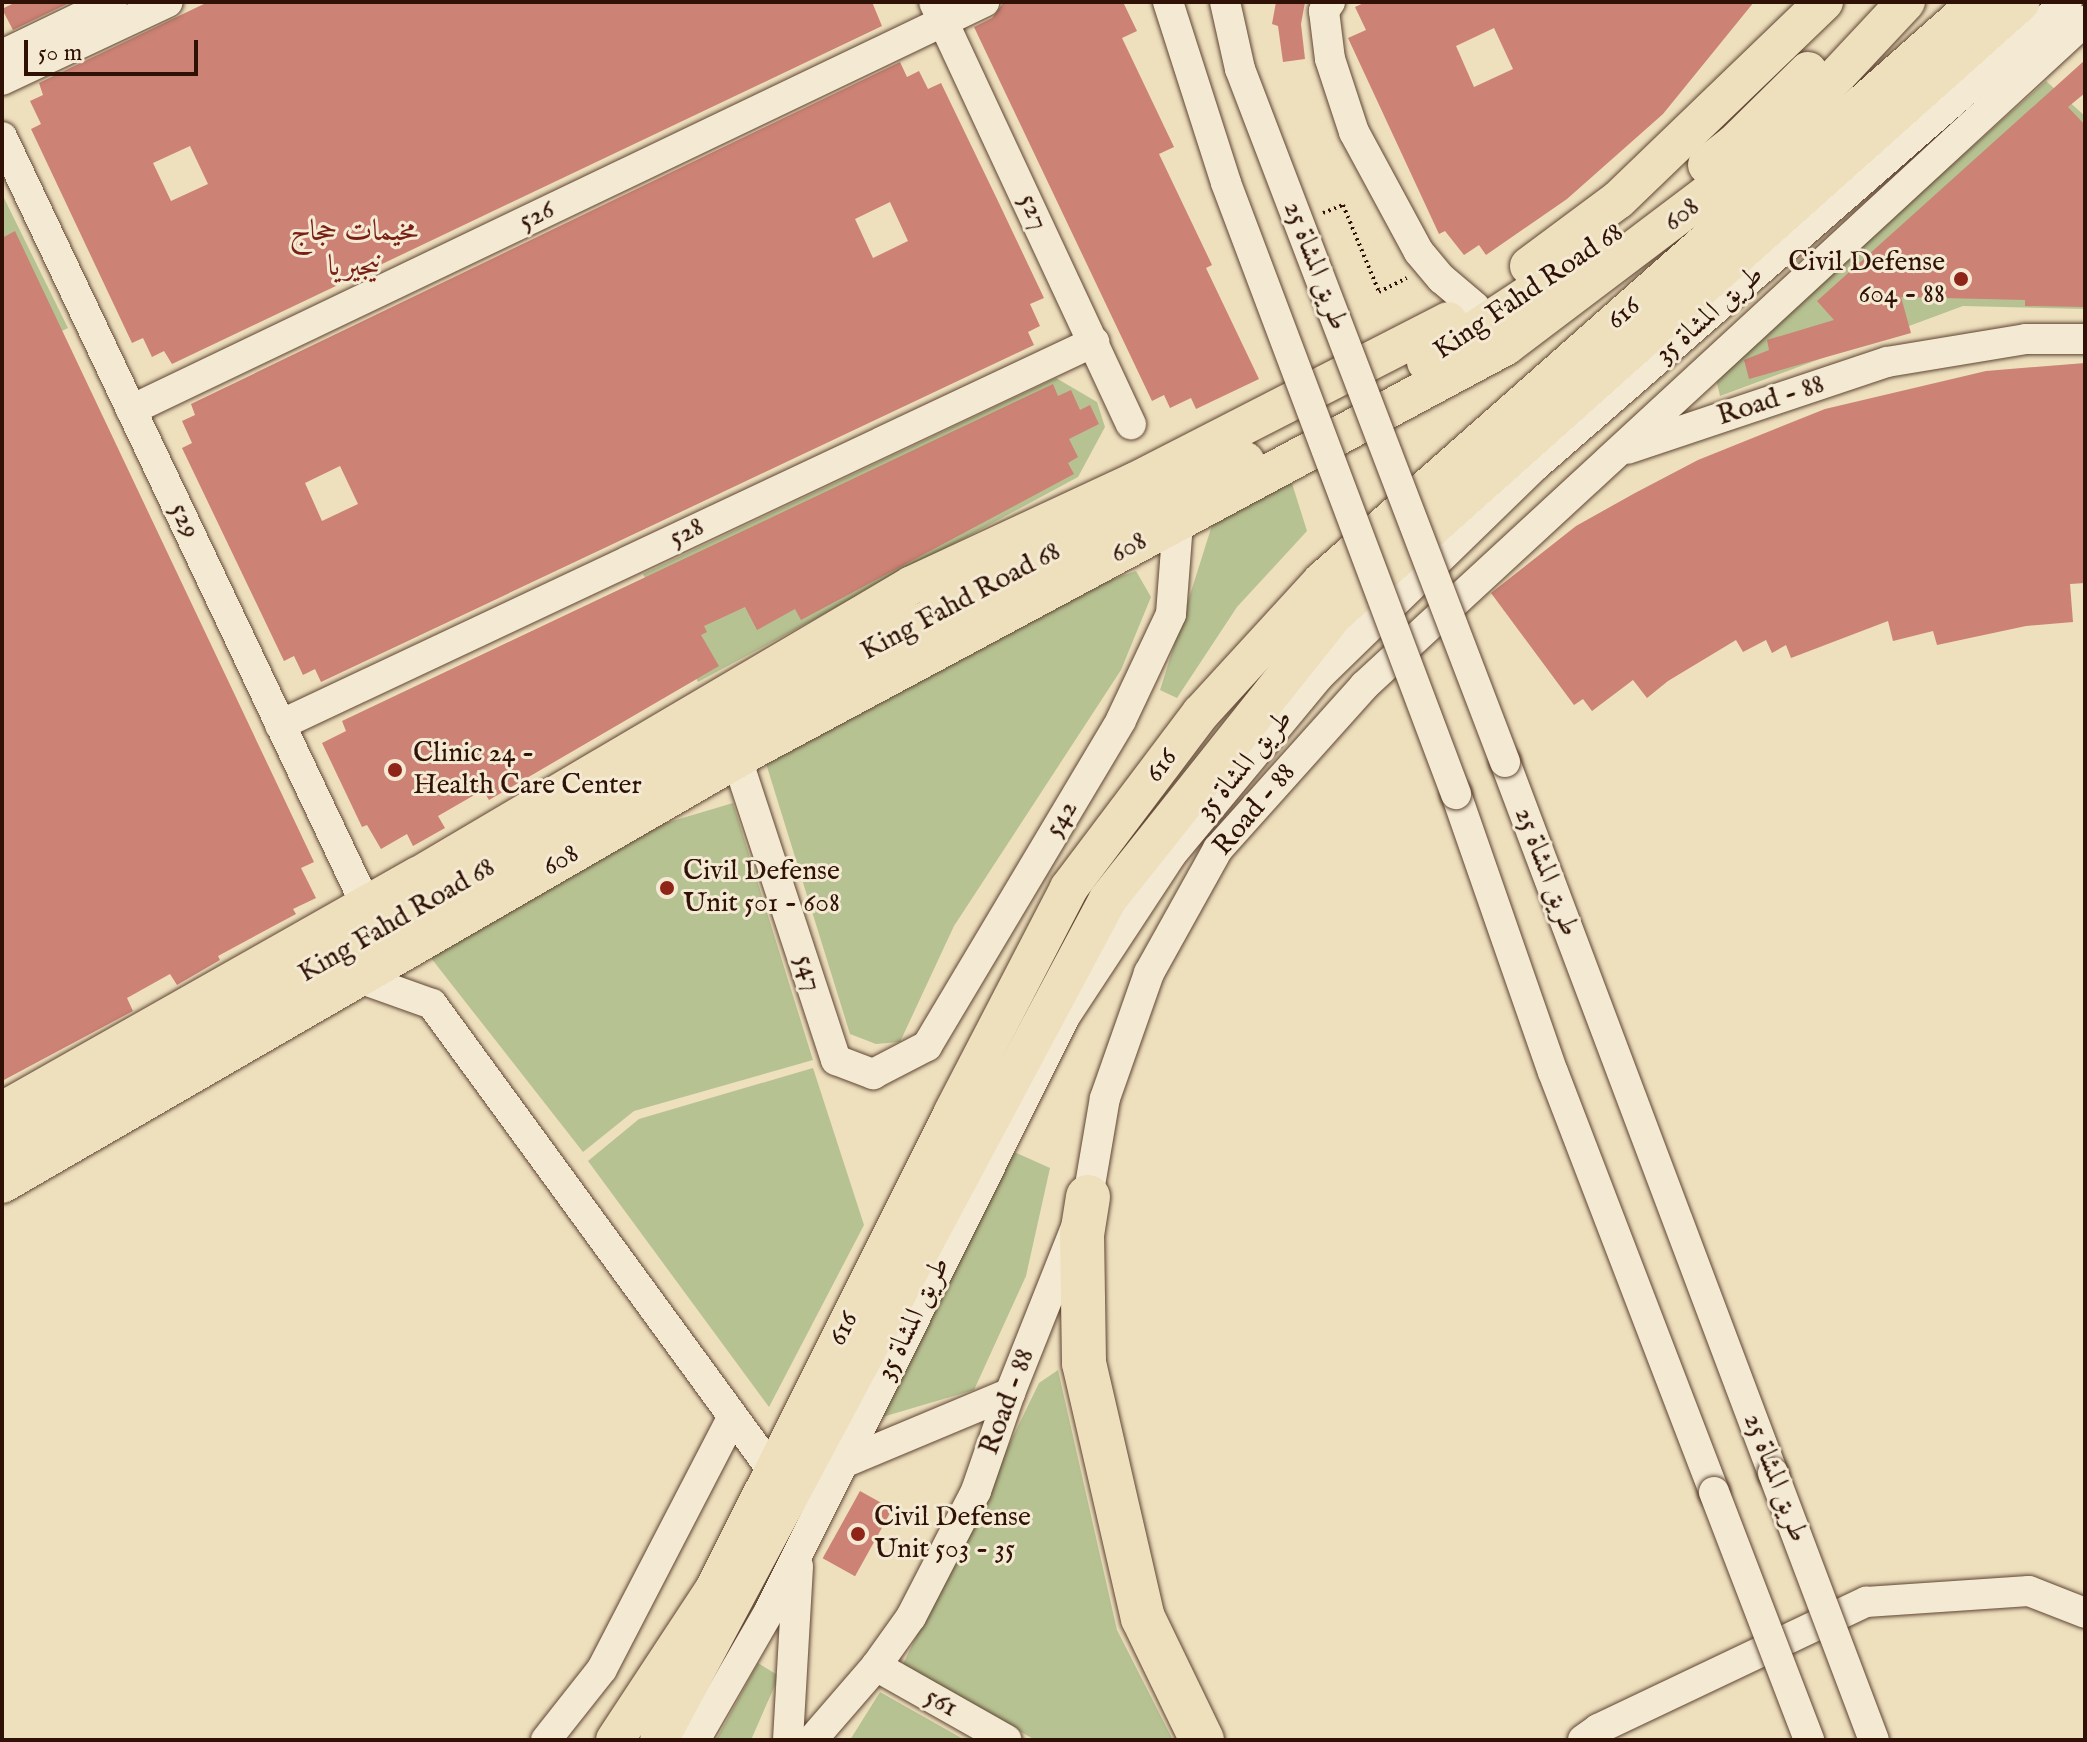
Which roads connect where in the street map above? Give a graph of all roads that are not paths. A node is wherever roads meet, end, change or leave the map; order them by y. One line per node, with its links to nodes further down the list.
1 (112, 2): 15 (street)
2 (168, 2): 16 (street)
3 (984, 2): 13 (street, 526)
4 (1168, 2): 51 (street, bridge)
5 (1225, 2): 52 (street, طريق المشاة 25, bridge)
6 (1330, 2): 18 (street)
7 (1824, 2): 18 (main road, King Fahd Road 68)
8 (1878, 2): 32 (main road, King Fahd Road 68)
9 (1906, 2): 25 (main road, 608)
10 (1978, 2): 38 (main road, 616)
11 (2021, 2): 44 (main road, 616)
12 (2067, 2): 22 (street, طريق المشاة 35)
13 (938, 12): 20 (street, 527); 21 (street, 526)
14 (2085, 21): 24 (street)
15 (2, 55)
16 (2, 80)
17 (2, 137): 21 (street, 529)
18 (1475, 307): 28 (main road, King Fahd Road 68)
19 (2085, 339): 24 (street, Road - 88)
20 (1094, 342): 23 (street, 527); 26 (street, 528)
21 (131, 410): 26 (street, 529)
22 (1590, 420): 24 (street); 37 (street, طريق المشاة 35)
23 (1131, 424)
24 (1617, 452): 34 (street, Road - 88)
25 (1178, 522): 27 (main road, 608); 30 (street, 542)
26 (280, 725): 28 (street, 529)
27 (737, 759): 29 (main road, 608); 30 (street, 547)
28 (366, 905): 31 (main road, King Fahd Road 68)
29 (359, 978): 33 (main road, 608); 36 (street)
30 (873, 1074)
31 (2, 1111)
32 (2, 1147)
33 (2, 1184)
34 (1088, 1197): 35 (street, Road - 88); 49 (highway)
35 (1010, 1393): 37 (street); 41 (street, Road - 88)
36 (732, 1418): 38 (street); 42 (street)
37 (843, 1463): 39 (street, طريق المشاة 35)
38 (772, 1470): 43 (main road, 616)
39 (798, 1552): 45 (street, طريق المشاة 35); 46 (street)
40 (2085, 1613): 50 (street)
41 (876, 1666): 47 (street, Road - 88); 48 (street, 561)
42 (546, 1740)
43 (615, 1740)
44 (659, 1740)
45 (695, 1740)
46 (788, 1740)
47 (812, 1740)
48 (1007, 1740)
49 (1202, 1740)
50 (1583, 1740)
51 (1809, 1740)
52 (1874, 1740)

